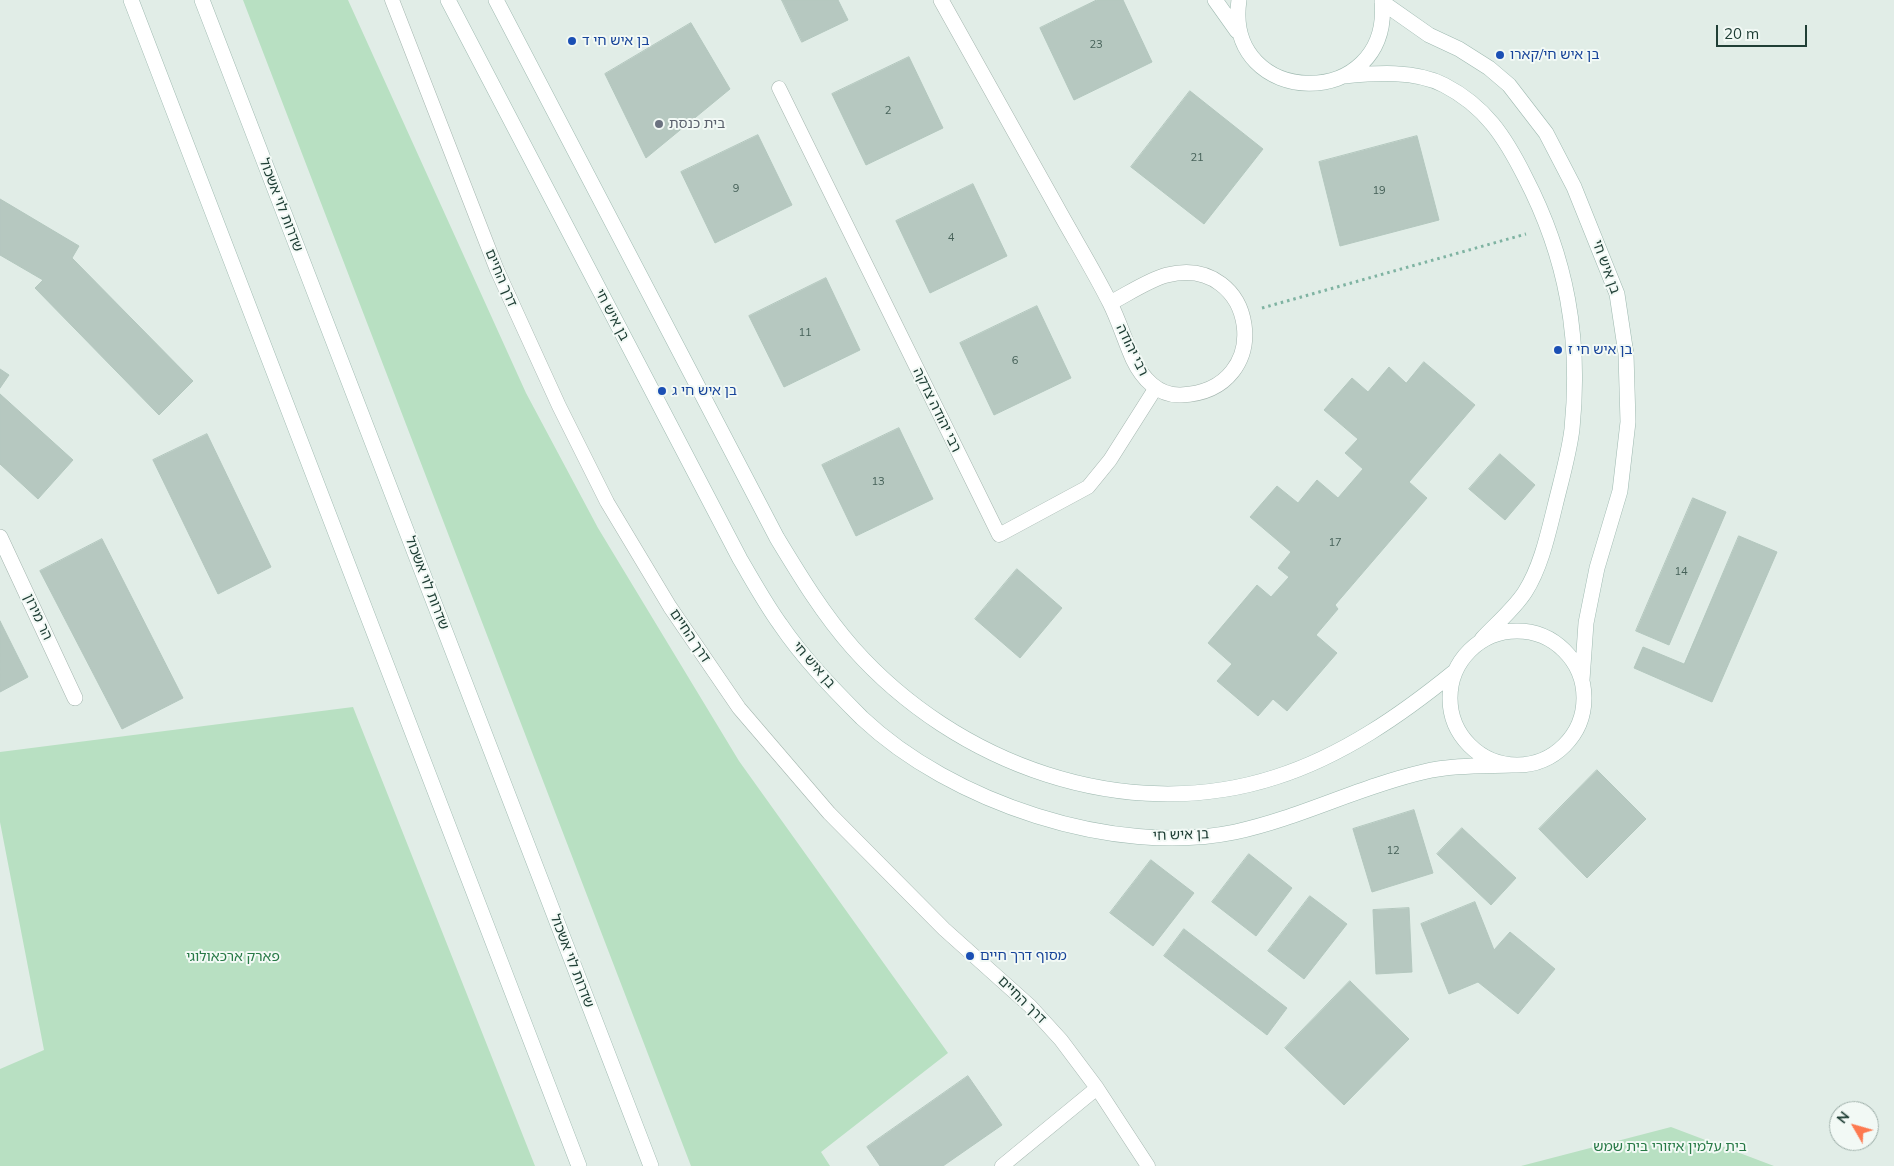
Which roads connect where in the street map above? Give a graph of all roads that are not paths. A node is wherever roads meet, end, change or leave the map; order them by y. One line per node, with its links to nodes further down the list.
1 (131, 0): 22 (street)
2 (202, 0): 23 (street, שדרות לוי אשכול)
3 (392, 0): 21 (lane, דרך החיים)
4 (496, 0): 17 (street)
5 (941, 0): 13 (street)
6 (1215, 0): 10 (street)
7 (1239, 0): 10 (street)
8 (452, 1): 20 (street, בן איש חי)
9 (1382, 1): 11 (street); 18 (street, בן איש חי)
10 (1241, 37): 11 (street)
11 (1344, 76): 16 (street)
12 (778, 88): 14 (lane, רבי יהודה צדקה)
13 (1110, 303): 14 (street, רבי יהודה); 14 (street, רבי יהודה)
14 (1155, 389)
15 (0, 537): 19 (street, הר מירון)
16 (1482, 639): 17 (street); 18 (street)
17 (1454, 672): 20 (street)
18 (1582, 680): 20 (street)
19 (75, 698)
20 (1512, 765)
21 (1097, 1088): 24 (lane); 25 (lane, דרך החיים)
22 (579, 1166)
23 (651, 1166)
24 (1002, 1166)
25 (1148, 1166)

